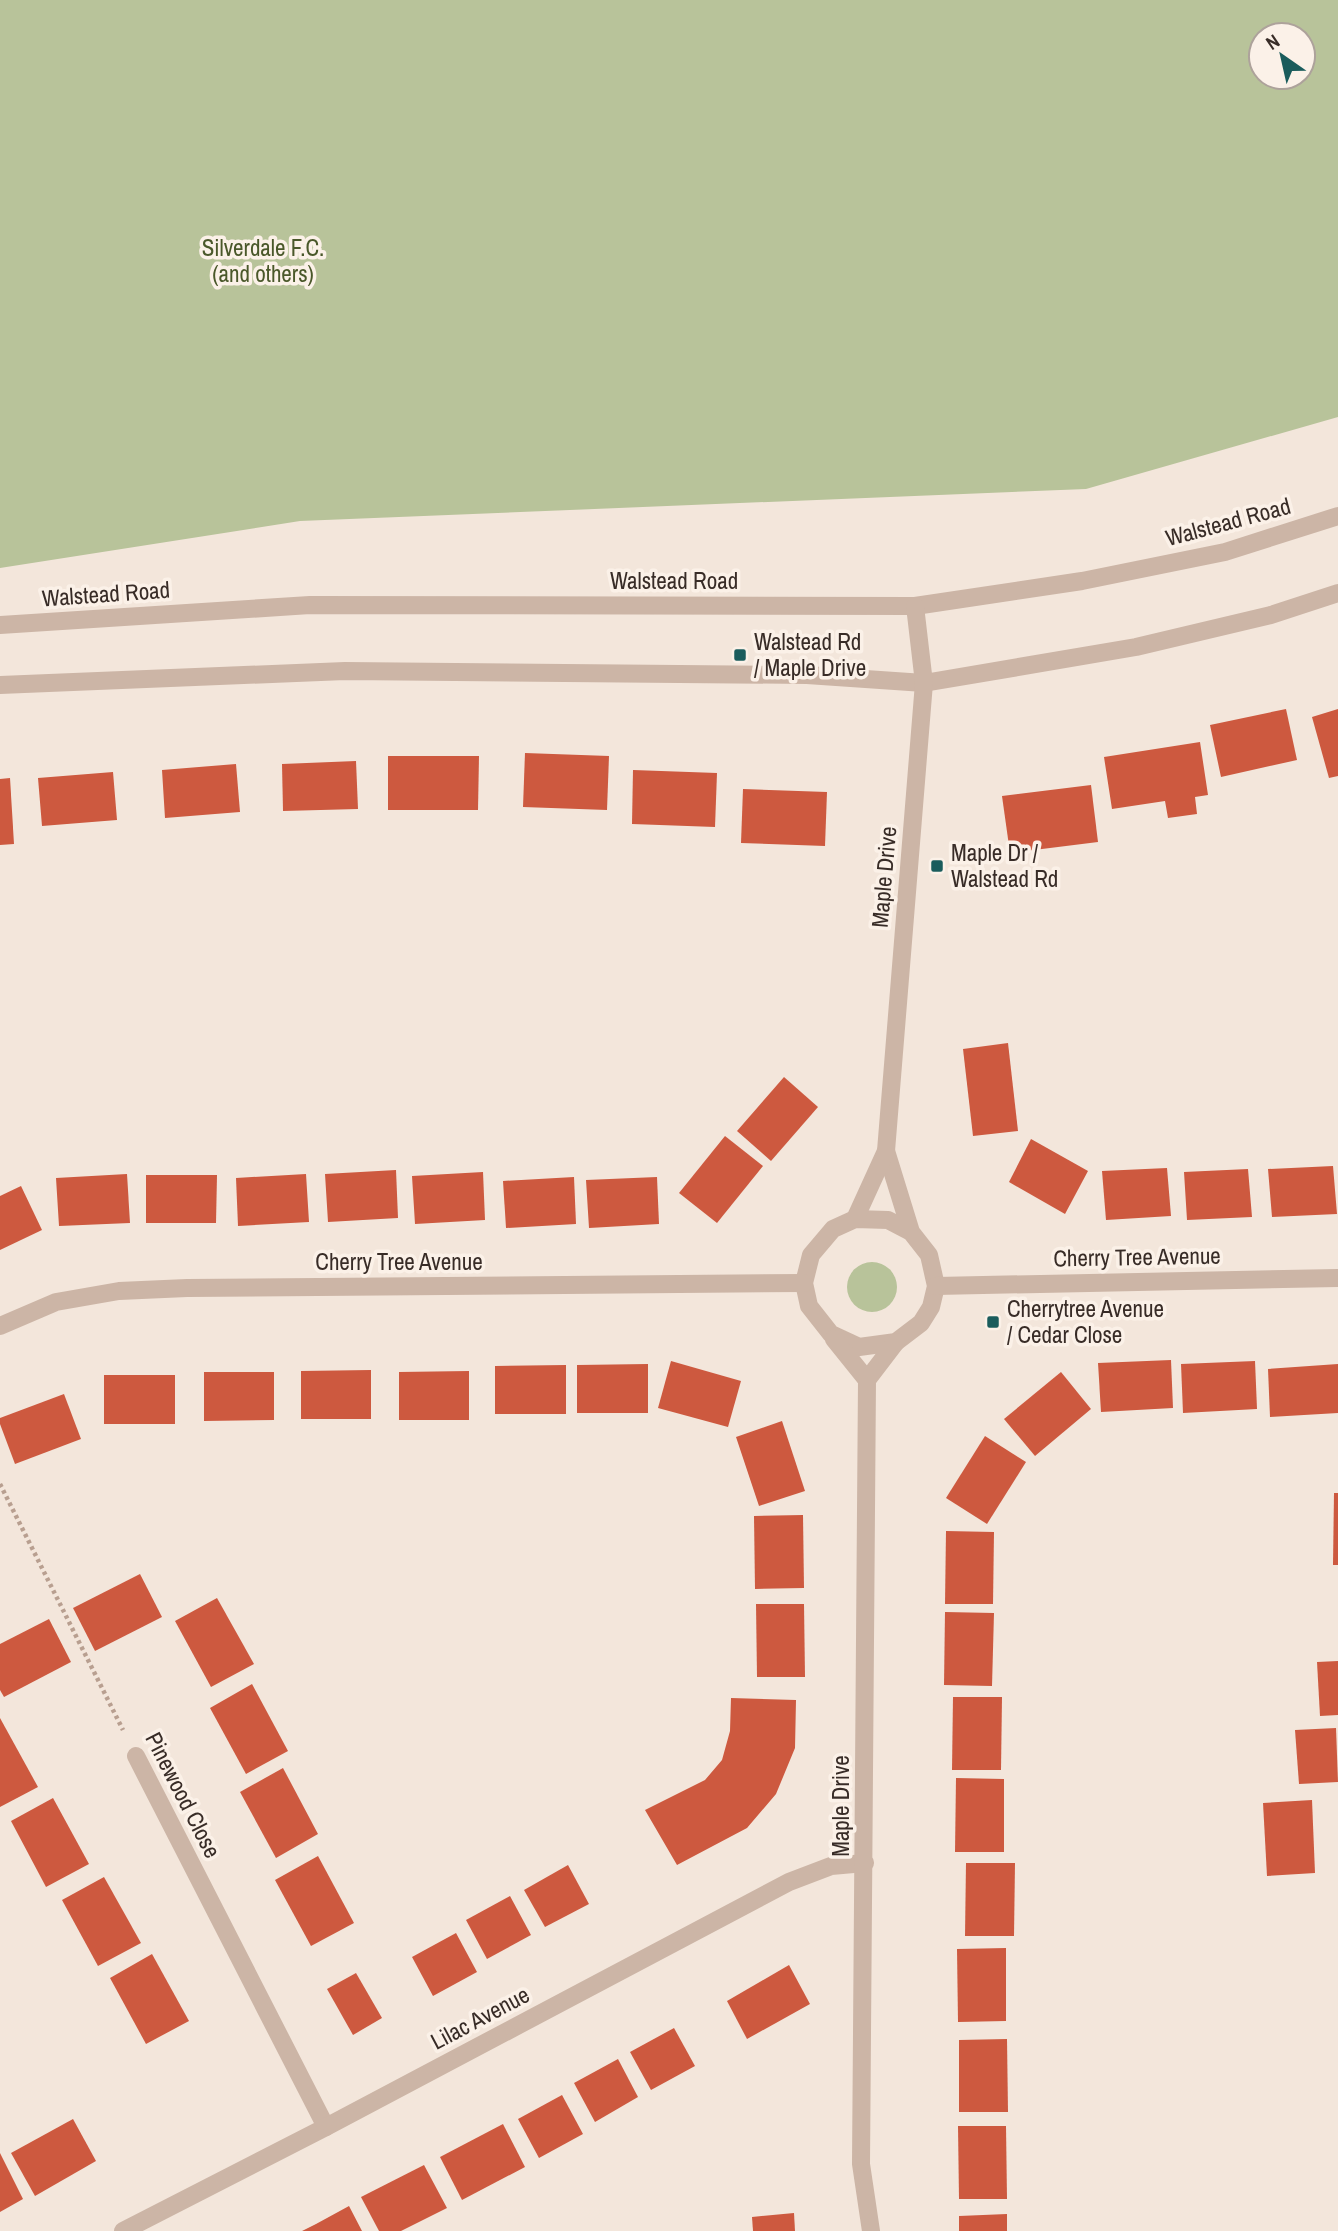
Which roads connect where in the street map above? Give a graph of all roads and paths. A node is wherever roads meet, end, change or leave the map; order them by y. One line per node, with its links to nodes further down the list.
1 (1338, 516): 3 (street, Walstead Road)
2 (1338, 593): 5 (street)
3 (915, 606): 4 (street, Walstead Road); 5 (street, Maple Drive)
4 (0, 625)
5 (924, 683): 6 (street); 7 (street, Maple Drive)
6 (0, 685)
7 (886, 1152): 8 (street, Maple Drive); 9 (street, Maple Drive)
8 (855, 1219): 9 (street); 11 (street)
9 (911, 1232): 12 (street, Maple Drive)
10 (1338, 1278): 12 (street, Cherry Tree Avenue)
11 (804, 1283): 13 (street, Cherry Tree Avenue); 14 (street)
12 (936, 1286): 15 (street)
13 (0, 1326)
14 (831, 1335): 15 (street); 16 (street)
15 (896, 1342): 16 (street)
16 (867, 1380): 19 (street, Maple Drive)
17 (0, 1484): 18 (path, Pinewood Close)
18 (136, 1756): 20 (street, Pinewood Close)
19 (865, 1863): 20 (street, Lilac Avenue); 22 (street, Maple Drive)
20 (326, 2127): 21 (street, Lilac Avenue)
21 (123, 2231)
22 (871, 2231)

